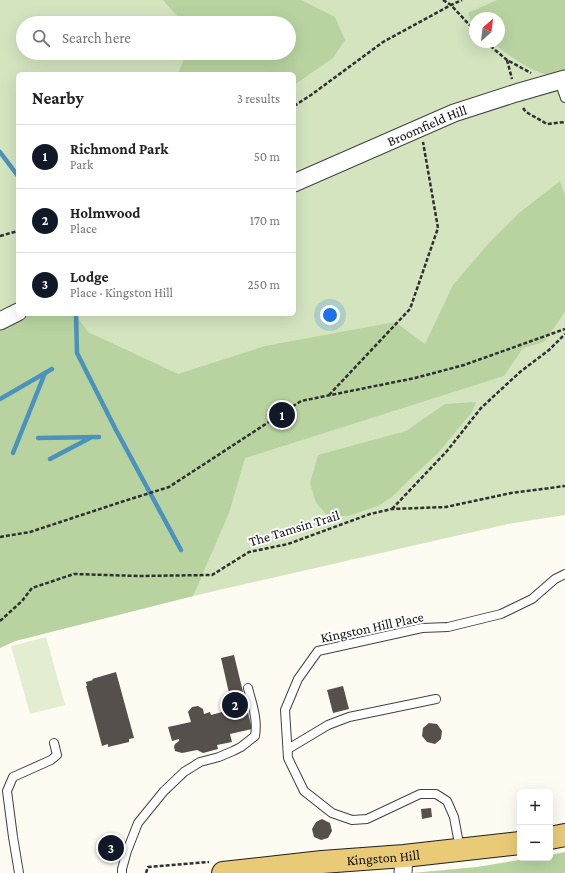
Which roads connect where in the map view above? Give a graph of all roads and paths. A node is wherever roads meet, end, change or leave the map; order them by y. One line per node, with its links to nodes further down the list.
1 (443, 0): 3 (path)
2 (462, 0): 3 (path)
3 (451, 5): 4 (path); 8 (path)
4 (469, 24)
5 (493, 48): 6 (path)
6 (558, 81): 7 (lane); 9 (street, Broomfield Hill)
7 (565, 98)
8 (296, 105)
9 (420, 127): 10 (street, Broomfield Hill); 17 (path)
10 (296, 182)
11 (16, 232): 12 (path)
12 (0, 236)
13 (16, 313): 14 (street)
14 (0, 321)
15 (565, 329): 17 (path)
16 (565, 334): 19 (path)
17 (329, 396): 20 (path)
18 (565, 486): 19 (path, The Tamsin Trail)
19 (392, 509): 22 (path, The Tamsin Trail)
20 (0, 537)
21 (565, 574): 26 (lane, Kingston Hill Place)
22 (0, 621)
23 (248, 688): 34 (lane)
24 (436, 699): 26 (lane)
25 (54, 743): 33 (lane)
26 (288, 749): 30 (lane, Kingston Hill Place)
27 (565, 835): 28 (main road)
28 (553, 837)
29 (517, 843): 30 (main road, Kingston Hill)
30 (460, 850): 31 (main road, Kingston Hill)
31 (403, 864): 32 (main road, Kingston Hill)
32 (219, 867): 35 (path)
33 (19, 873)
34 (122, 873)
35 (146, 873)

